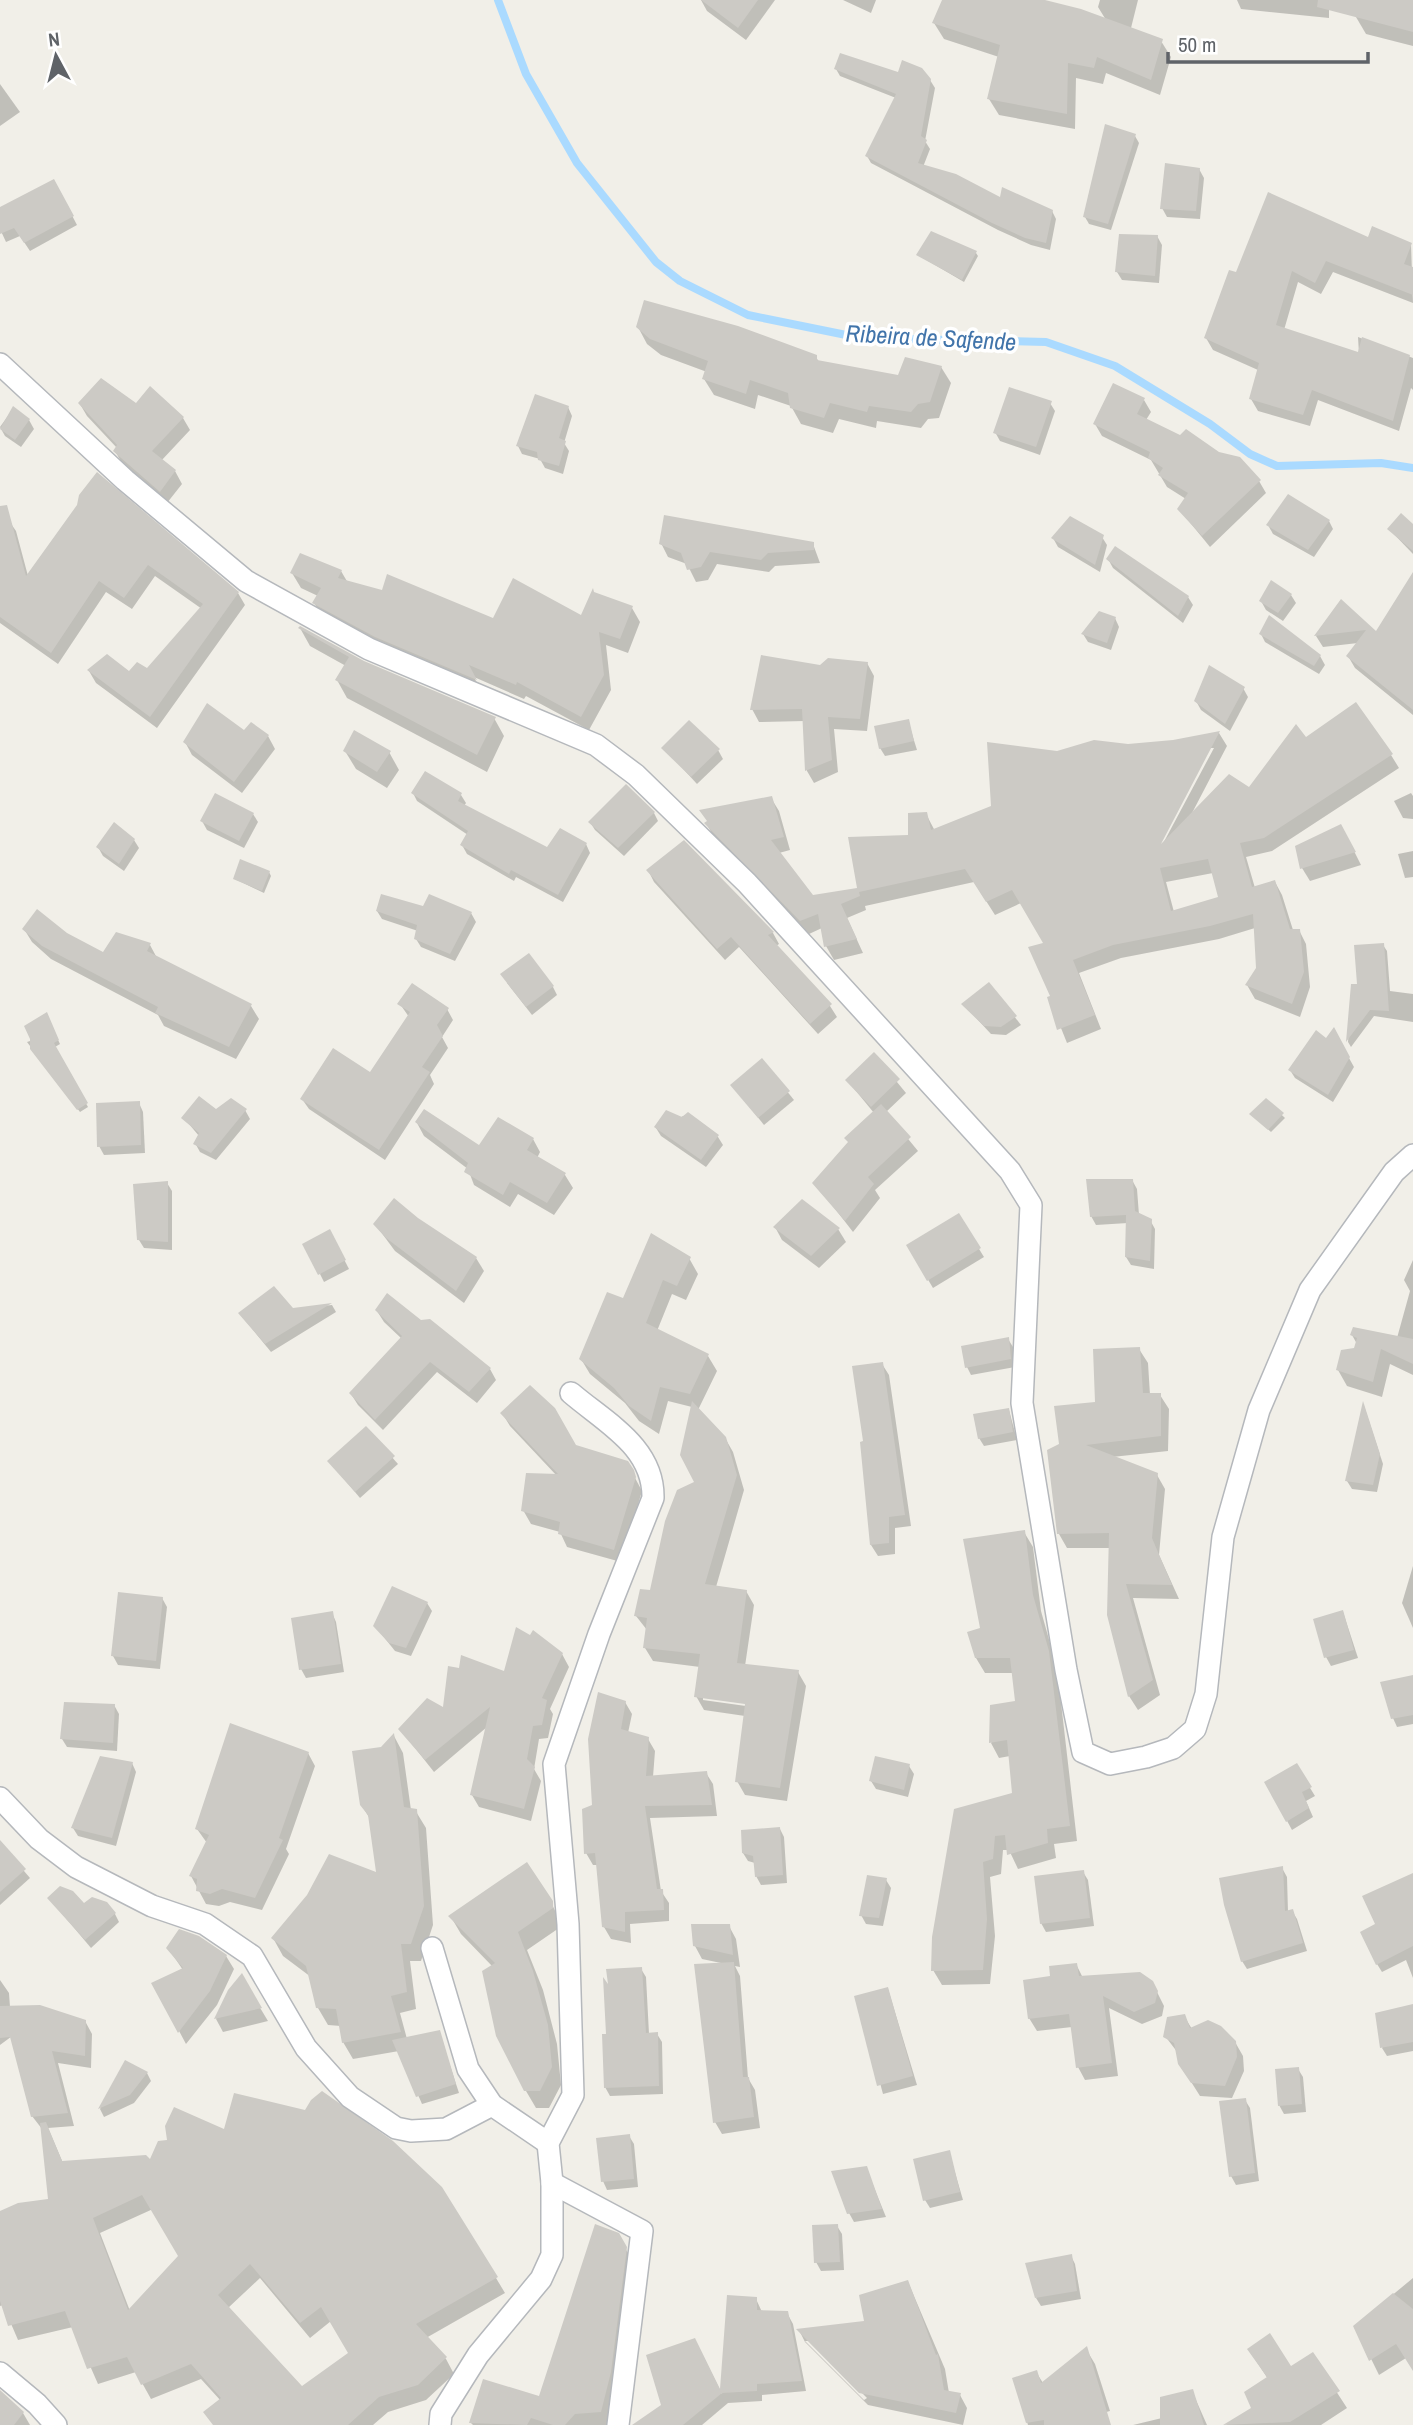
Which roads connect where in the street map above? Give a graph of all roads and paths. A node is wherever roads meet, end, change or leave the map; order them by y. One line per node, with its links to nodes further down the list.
1 (0, 364): 2 (street)
2 (1413, 1155)
3 (571, 1393): 7 (street)
4 (0, 1798): 6 (street)
5 (432, 1948): 6 (street)
6 (492, 2105): 7 (street)
7 (548, 2143): 8 (street)
8 (552, 2183): 11 (street); 12 (street)
9 (0, 2373): 10 (street)
10 (56, 2425)
11 (440, 2425)
12 (618, 2425)

